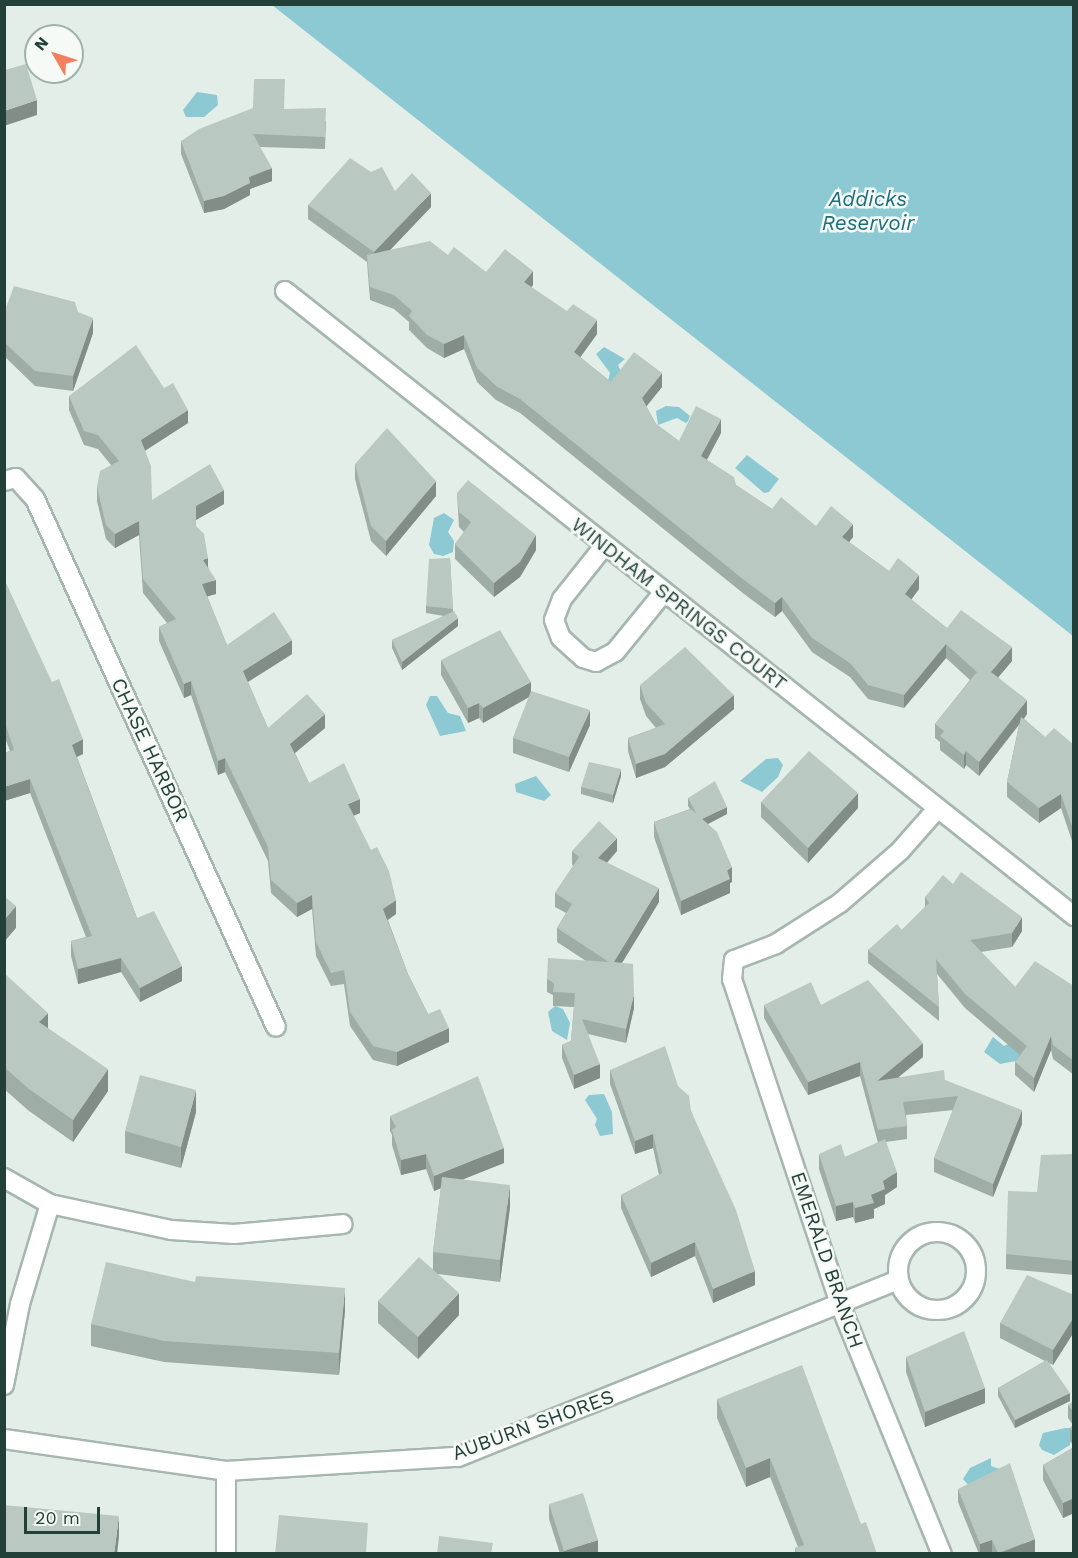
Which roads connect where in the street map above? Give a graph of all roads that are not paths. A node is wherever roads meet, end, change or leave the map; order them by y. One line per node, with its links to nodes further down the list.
1 (285, 291): 3 (street, WINDHAM SPRINGS COURT)
2 (10, 480): 7 (street, CHASE HARBOR)
3 (605, 545): 4 (street, WINDHAM SPRINGS COURT); 4 (street)
4 (664, 592): 5 (street, WINDHAM SPRINGS COURT)
5 (937, 809): 6 (street, WINDHAM SPRINGS COURT); 12 (street, EMERALD BRANCH)
6 (1074, 916)
7 (276, 1027)
8 (4, 1178): 9 (street)
9 (50, 1204): 10 (street); 13 (street)
10 (343, 1224)
11 (899, 1280): 11 (street); 12 (street, AUBURN SHORES)
12 (841, 1307): 15 (street, AUBURN SHORES); 17 (street, EMERALD BRANCH)
13 (4, 1385)
14 (4, 1439): 15 (street, AUBURN SHORES)
15 (226, 1471): 16 (street)
16 (226, 1554)
17 (942, 1554)

